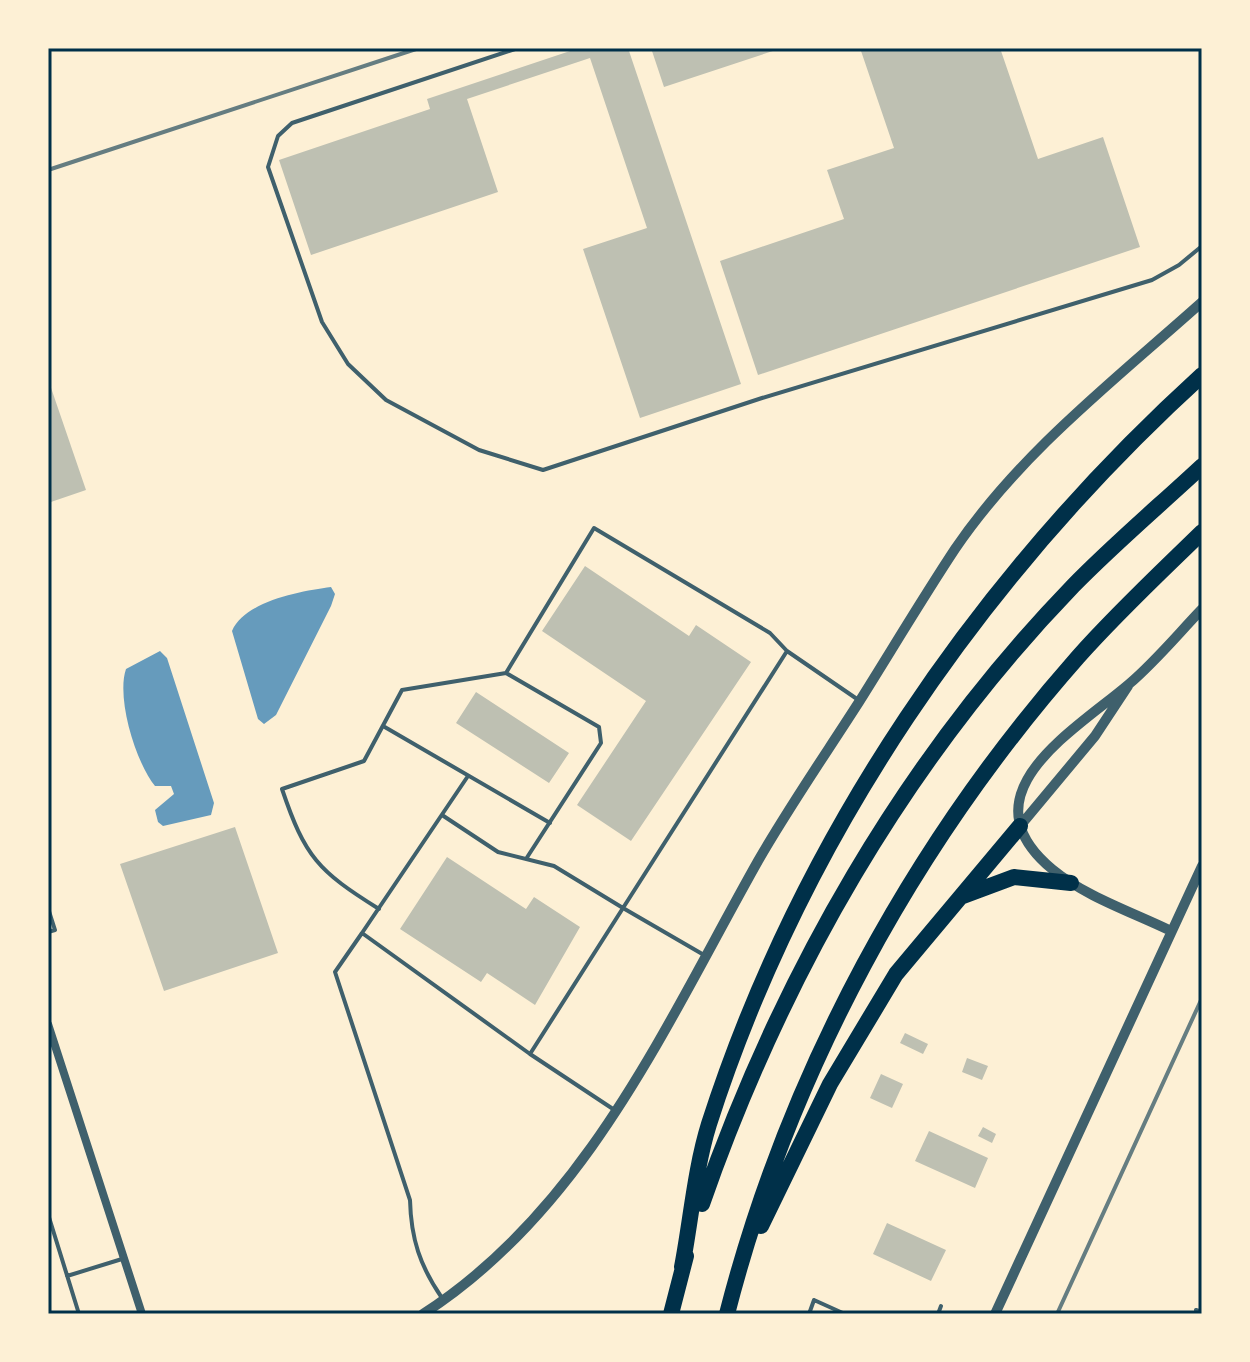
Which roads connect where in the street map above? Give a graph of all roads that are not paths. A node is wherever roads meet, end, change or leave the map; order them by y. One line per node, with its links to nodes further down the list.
1 (518, 48): 2 (lane)
2 (1202, 246)
3 (1202, 302): 11 (street)
4 (1202, 375): 34 (highway)
5 (1202, 466): 34 (highway)
6 (1202, 532): 35 (highway)
7 (1202, 609): 10 (street)
8 (787, 651): 9 (lane); 11 (lane); 22 (lane)
9 (506, 673): 12 (lane); 15 (lane)
10 (1128, 684): 16 (street); 16 (street)
11 (860, 701): 27 (street)
12 (383, 726): 13 (lane); 23 (lane)
13 (468, 776): 14 (lane); 15 (lane)
14 (442, 815): 17 (lane); 23 (lane)
15 (550, 823): 17 (lane)
16 (1020, 826): 19 (street); 20 (highway)
17 (526, 859): 22 (lane)
18 (1202, 866): 24 (street)
19 (1071, 883): 20 (highway); 24 (street)
20 (955, 900): 35 (highway)
21 (48, 908): 25 (lane)
22 (623, 908): 27 (lane); 30 (lane)
23 (379, 909): 26 (lane)
24 (1171, 931): 49 (street)
25 (48, 932)
26 (362, 933): 30 (lane); 37 (lane)
27 (706, 956): 31 (street)
28 (48, 1024): 29 (street)
29 (52, 1054): 33 (street)
30 (530, 1054): 31 (lane)
31 (615, 1110): 37 (street)
32 (48, 1214): 36 (lane)
33 (124, 1259): 36 (lane); 42 (street)
34 (682, 1267): 44 (highway)
35 (738, 1270): 45 (highway)
36 (67, 1276): 41 (lane)
37 (444, 1300): 43 (street)
38 (941, 1306): 48 (lane)
39 (1196, 1310): 40 (lane)
40 (1202, 1312)
41 (79, 1314)
42 (142, 1314)
43 (423, 1314)
44 (671, 1314)
45 (727, 1314)
46 (809, 1314): 47 (lane)
47 (845, 1314)
48 (938, 1314)
49 (995, 1314)

